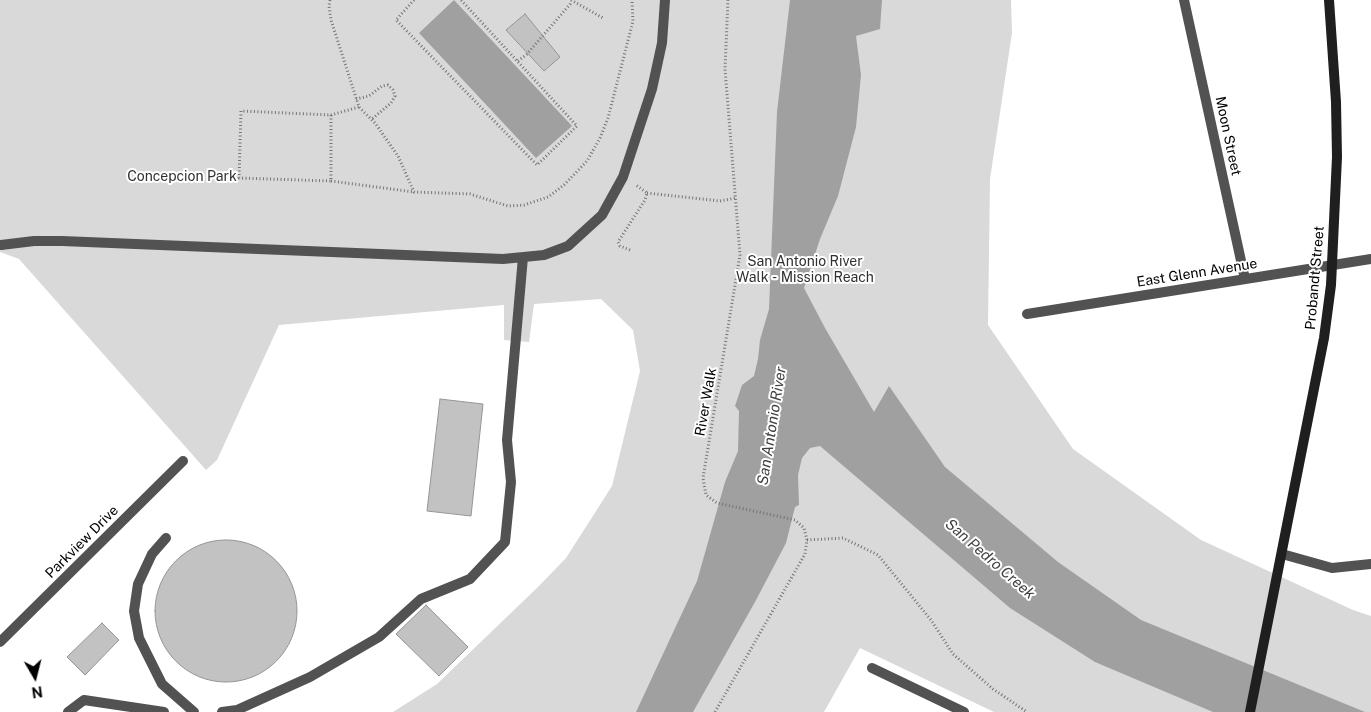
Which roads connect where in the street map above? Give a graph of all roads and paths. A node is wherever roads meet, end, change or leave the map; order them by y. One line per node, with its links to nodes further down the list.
1 (330, 0): 12 (path)
2 (414, 0): 11 (path)
3 (462, 0): 11 (path)
4 (632, 0): 18 (path)
5 (665, 0): 16 (street)
6 (728, 0): 20 (path, River Walk)
7 (1184, 0): 26 (street, Moon Street)
8 (1329, 0): 25 (main road, Probandt Street)
9 (572, 1): 10 (path); 11 (path)
10 (603, 18)
11 (518, 61)
12 (356, 99): 13 (path); 15 (path)
13 (359, 107): 14 (path); 15 (path)
14 (331, 115): 17 (path); 17 (path)
15 (372, 119): 18 (path)
16 (623, 177): 19 (path); 23 (street)
17 (331, 182): 18 (path)
18 (414, 192)
19 (647, 193): 20 (path); 22 (path)
20 (736, 198): 30 (path, River Walk)
21 (0, 245): 23 (street)
22 (630, 250)
23 (523, 257): 38 (street)
24 (1371, 259): 25 (street, East Glenn Avenue)
25 (1332, 264): 26 (street, East Glenn Avenue); 31 (main road, Probandt Street)
26 (1245, 279): 27 (street, East Glenn Avenue)
27 (1027, 314)
28 (183, 461): 33 (street, Parkview Drive)
29 (166, 538): 37 (street)
30 (807, 540): 39 (path); 41 (path)
31 (1282, 554): 32 (street); 42 (main road, Probandt Street)
32 (1371, 564)
33 (0, 642)
34 (872, 668): 40 (street)
35 (68, 712): 36 (street)
36 (164, 712)
37 (194, 712)
38 (222, 712)
39 (715, 712)
40 (964, 712)
41 (1027, 712)
42 (1250, 712)

